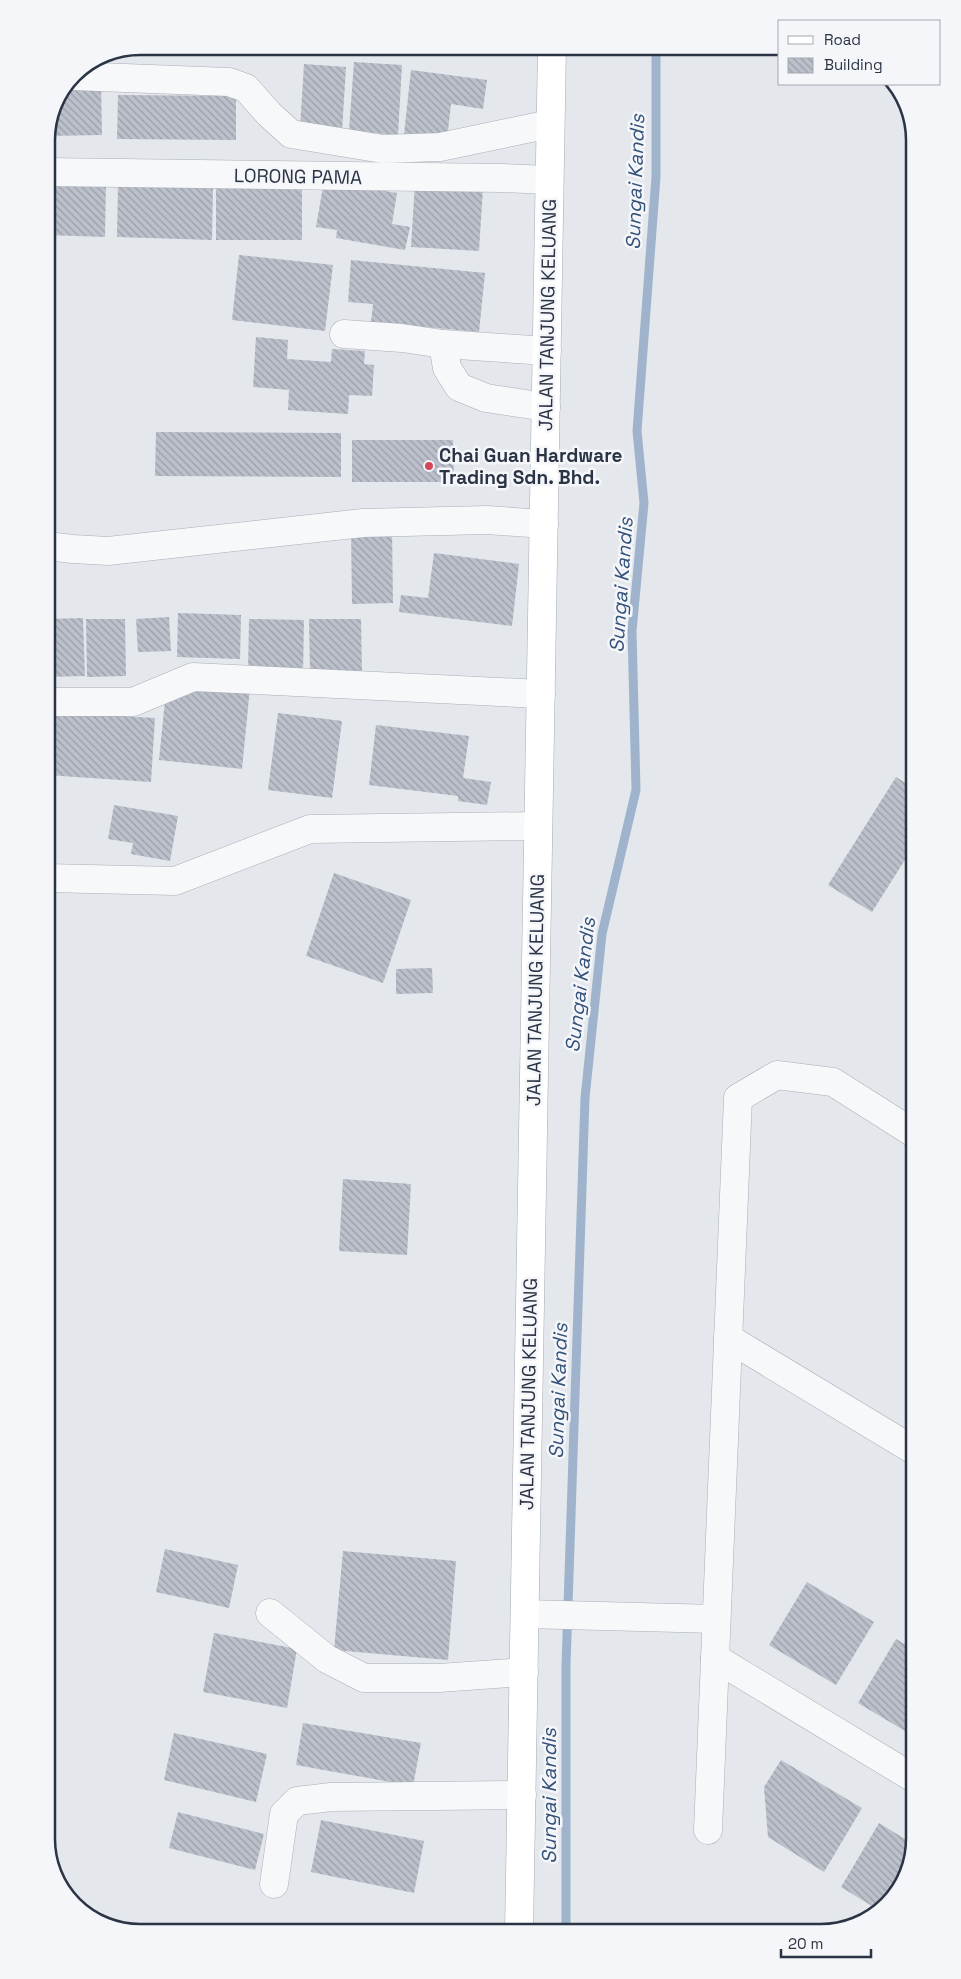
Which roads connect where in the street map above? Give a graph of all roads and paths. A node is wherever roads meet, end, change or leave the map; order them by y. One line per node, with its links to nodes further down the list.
1 (552, 55): 3 (main road, JALAN TANJUNG KELUANG)
2 (84, 76): 3 (street)
3 (550, 124): 5 (main road, JALAN TANJUNG KELUANG)
4 (55, 172): 5 (street, LORONG PAMA)
5 (525, 179): 8 (main road, JALAN TANJUNG KELUANG)
6 (344, 334): 7 (street)
7 (443, 344): 8 (street); 9 (street)
8 (547, 351): 9 (main road, JALAN TANJUNG KELUANG)
9 (546, 407): 10 (main road, JALAN TANJUNG KELUANG)
10 (535, 523): 11 (street); 12 (main road, JALAN TANJUNG KELUANG)
11 (55, 547)
12 (529, 694): 13 (street); 14 (main road, JALAN TANJUNG KELUANG)
13 (55, 702)
14 (513, 826): 15 (street); 20 (main road, JALAN TANJUNG KELUANG)
15 (55, 878)
16 (906, 1128): 17 (street)
17 (728, 1338): 18 (street); 21 (street)
18 (906, 1446)
19 (270, 1613): 23 (street)
20 (525, 1614): 21 (street); 23 (main road, JALAN TANJUNG KELUANG)
21 (716, 1619): 22 (street)
22 (715, 1658): 24 (street); 26 (street)
23 (524, 1672): 25 (main road, JALAN TANJUNG KELUANG)
24 (906, 1774)
25 (522, 1794): 27 (street); 28 (main road, JALAN TANJUNG KELUANG)
26 (708, 1830)
27 (274, 1884)
28 (519, 1924)

